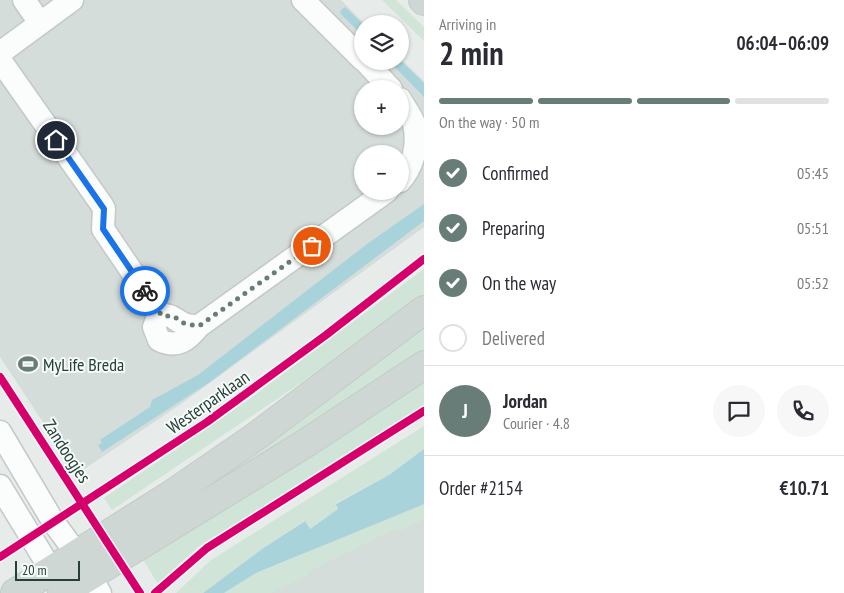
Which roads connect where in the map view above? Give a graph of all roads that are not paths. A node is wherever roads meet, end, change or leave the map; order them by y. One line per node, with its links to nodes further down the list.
1 (24, 0): 4 (street)
2 (72, 0): 4 (street)
3 (303, 0): 5 (street)
4 (40, 23): 6 (street)
5 (354, 51)
6 (0, 53)
7 (0, 60): 12 (street)
8 (373, 70): 9 (street)
9 (383, 80)
10 (409, 115): 11 (street)
11 (409, 170)
12 (374, 200)
13 (424, 310): 17 (main road)
14 (424, 365): 17 (main road)
15 (0, 432): 17 (street)
16 (0, 486): 18 (street)
17 (89, 575): 18 (main road)
18 (60, 587): 19 (main road)
19 (15, 593)

